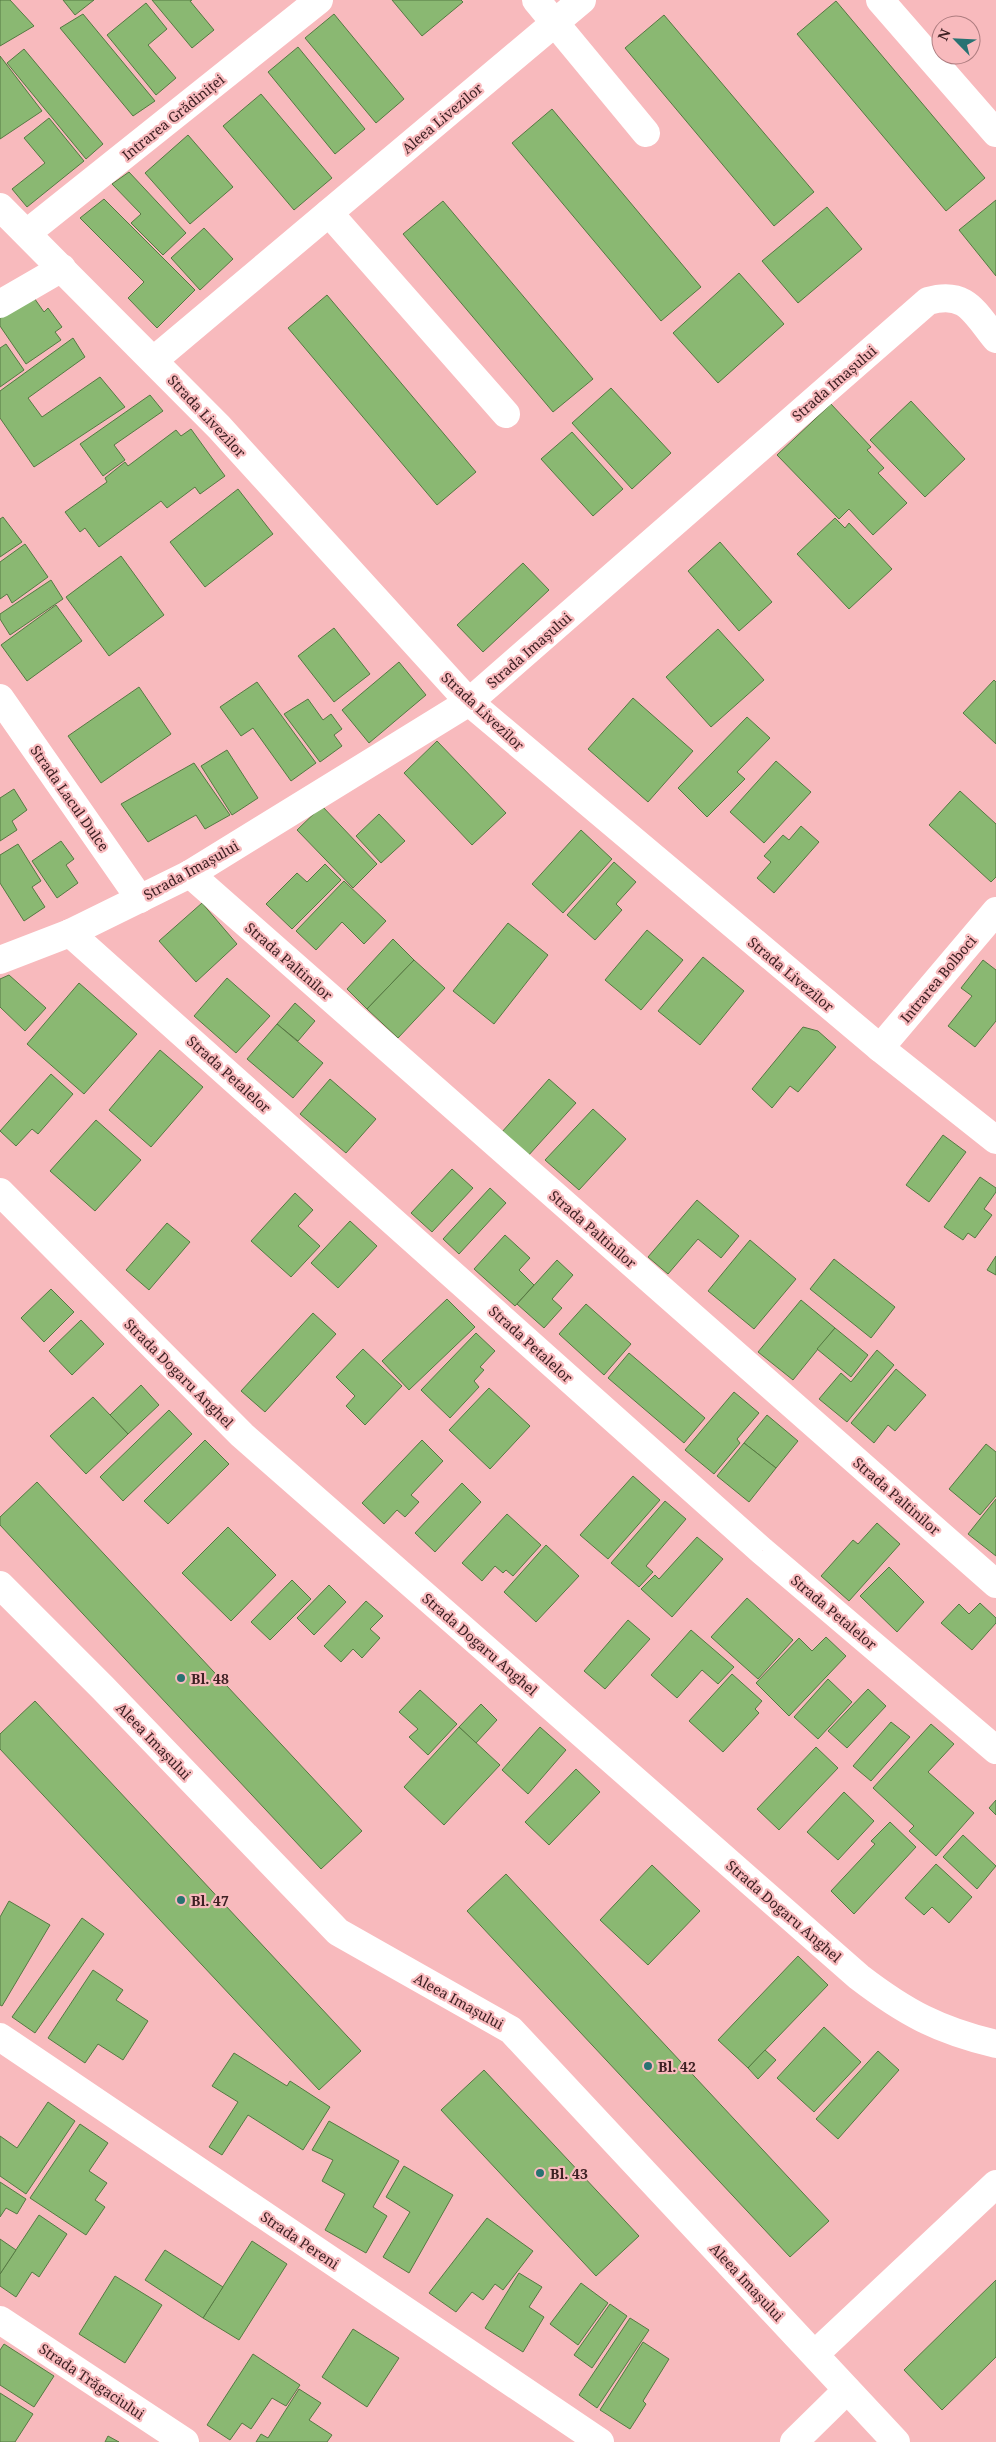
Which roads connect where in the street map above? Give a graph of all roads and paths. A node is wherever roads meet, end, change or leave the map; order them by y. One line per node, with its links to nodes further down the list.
1 (319, 0): 10 (street, Intrarea Grădiniței)
2 (536, 0): 5 (street)
3 (582, 0): 5 (street, Aleea Livezilor)
4 (880, 0): 7 (street)
5 (556, 23): 6 (street); 9 (street, Aleea Livezilor)
6 (646, 133)
7 (996, 133)
8 (0, 207): 10 (street, Strada Livezilor)
9 (329, 212): 14 (street, Aleea Livezilor); 15 (street)
10 (27, 233): 11 (street, Strada Livezilor)
11 (62, 268): 12 (street); 14 (street, Strada Livezilor)
12 (0, 304)
13 (996, 338): 17 (street, Strada Imașului)
14 (154, 360): 17 (street, Strada Livezilor)
15 (506, 414)
16 (0, 698): 19 (street, Strada Lacul Dulce)
17 (469, 702): 18 (street, Strada Imașului); 23 (street, Strada Livezilor)
18 (190, 874): 19 (street, Strada Imașului); 27 (street, Strada Paltinilor)
19 (140, 899): 21 (street, Strada Imașului)
20 (996, 910): 23 (street, Intrarea Bolboci)
21 (70, 933): 22 (street, Strada Imașului); 28 (street, Strada Petalelor)
22 (0, 960)
23 (880, 1048): 24 (street, Strada Livezilor)
24 (996, 1140)
25 (0, 1192): 30 (street, Strada Dogaru Anghel)
26 (0, 1584): 33 (street, Aleea Imașului)
27 (996, 1584)
28 (996, 1750)
29 (0, 2038): 36 (street, Strada Pereni)
30 (996, 2044)
31 (996, 2184): 33 (street)
32 (0, 2320): 35 (street, Strada Trăgaciului)
33 (815, 2354): 34 (street, Aleea Imașului)
34 (847, 2390): 37 (street); 38 (street, Aleea Imașului)
35 (184, 2442)
36 (600, 2442)
37 (794, 2442)
38 (896, 2442)

